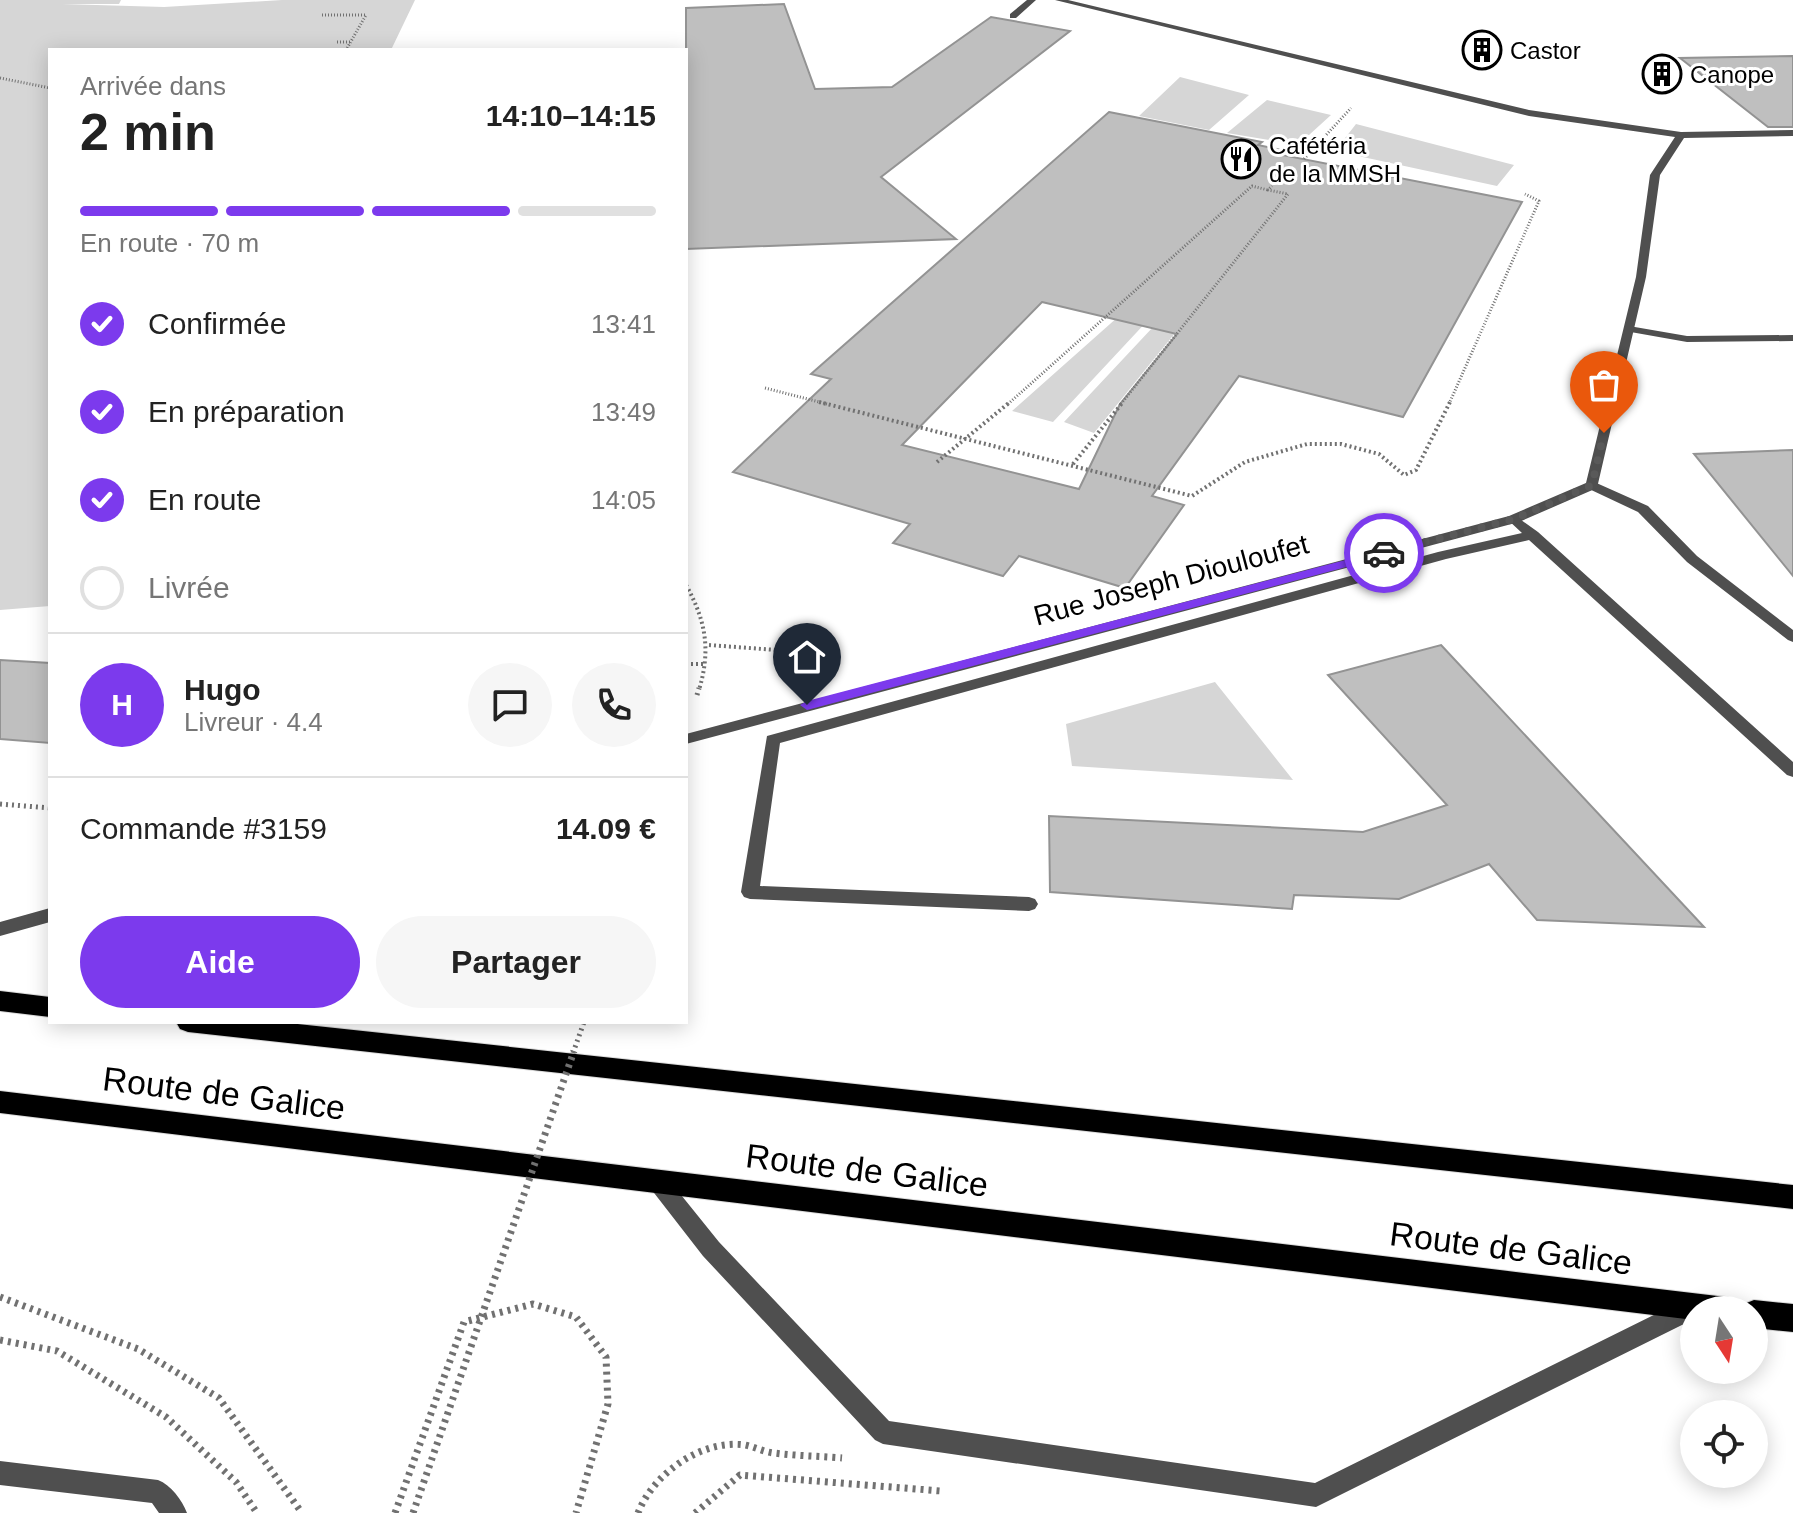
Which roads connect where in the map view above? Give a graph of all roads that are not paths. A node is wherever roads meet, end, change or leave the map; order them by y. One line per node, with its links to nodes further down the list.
1 (1032, 0): 3 (street)
2 (1059, 0): 5 (street)
3 (1013, 16)
4 (1793, 133): 5 (street)
5 (1681, 135): 6 (street)
6 (1629, 329): 7 (street); 8 (street)
7 (1793, 338)
8 (1592, 485): 9 (street, Rue Joseph Diouloufet); 11 (street)
9 (1514, 519): 10 (street); 12 (street, Rue Joseph Diouloufet)
10 (1533, 535): 13 (street); 14 (street)
11 (1793, 637)
12 (688, 738)
13 (1793, 771)
14 (1029, 904)
15 (48, 916): 16 (street)
16 (0, 929)
17 (0, 1001): 18 (main road)
18 (48, 1007)
19 (206, 1024): 22 (main road)
20 (0, 1102): 21 (main road, Route de Galice)
21 (658, 1182): 23 (main road, Route de Galice); 24 (street)
22 (1793, 1197)
23 (1680, 1304)
24 (1680, 1313)
25 (1768, 1315): 26 (main road)
26 (1793, 1318)
27 (0, 1473): 28 (street)
28 (175, 1513)

